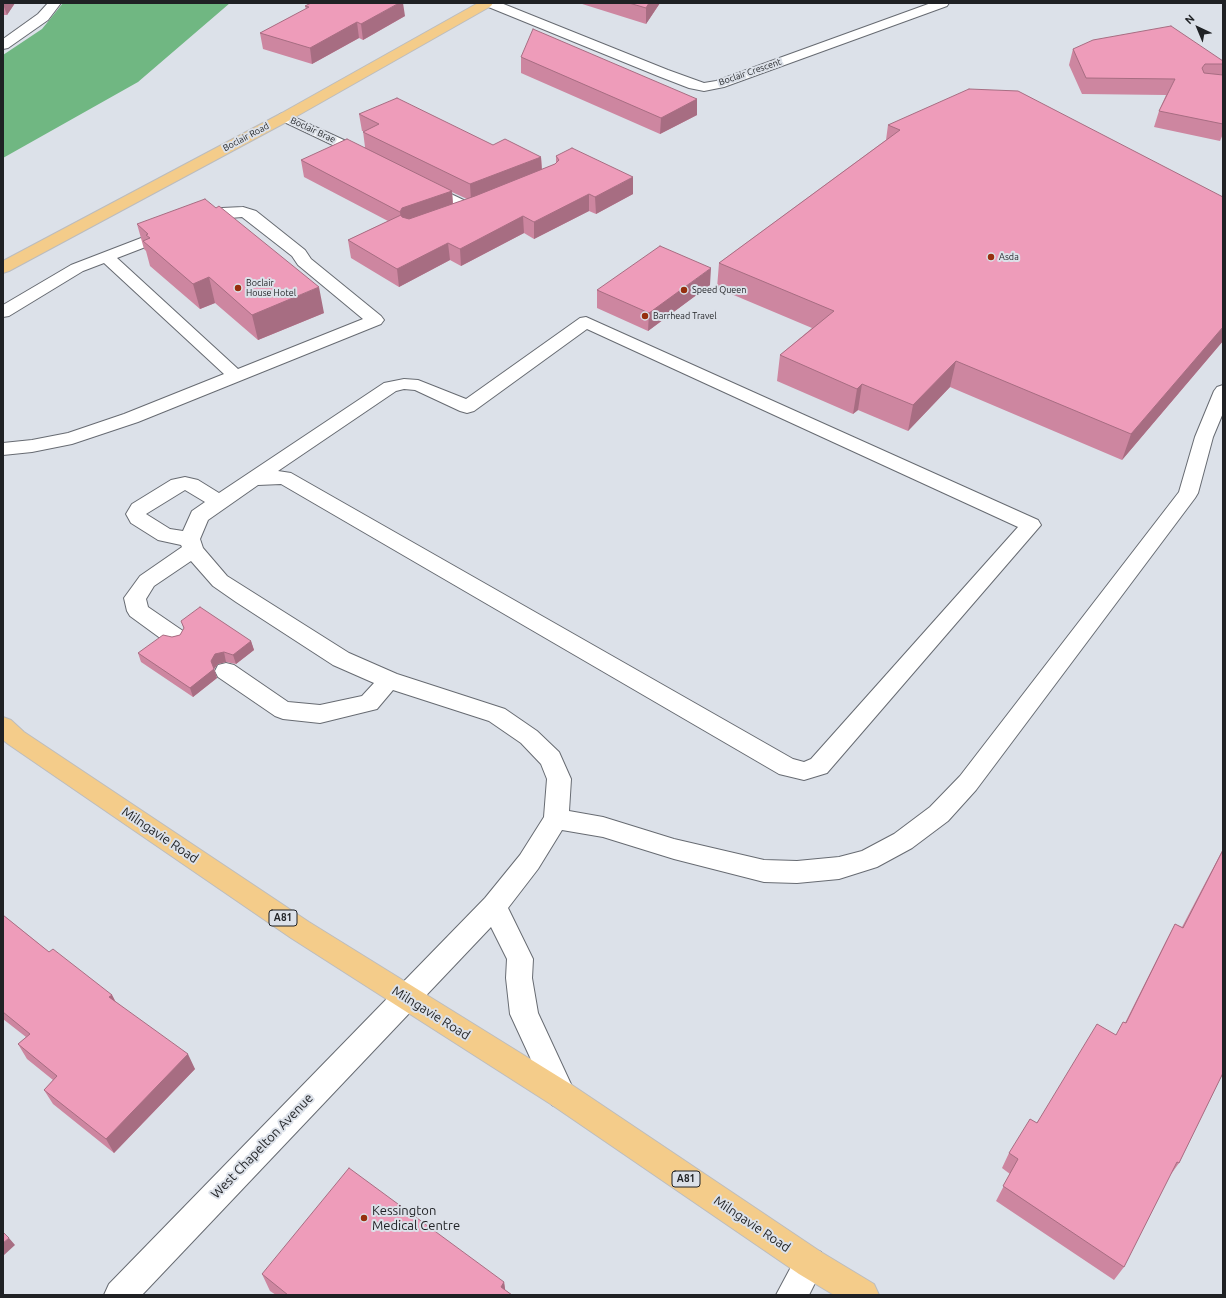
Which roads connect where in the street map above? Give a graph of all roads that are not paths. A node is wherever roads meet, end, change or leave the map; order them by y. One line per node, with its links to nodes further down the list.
1 (55, 3): 5 (street)
2 (487, 3): 6 (main road, Boclair Road)
3 (490, 3): 4 (street, Boclair Crescent)
4 (943, 3)
5 (3, 45)
6 (285, 116): 7 (street, Boclair Brae); 13 (main road, Boclair Road)
7 (379, 162)
8 (414, 180): 10 (street)
9 (484, 203): 10 (street)
10 (470, 209): 11 (street)
11 (448, 217)
12 (106, 257): 14 (street); 15 (street); 15 (street)
13 (3, 268)
14 (3, 312)
15 (236, 376): 17 (street)
16 (1223, 391): 25 (street)
17 (3, 449)
18 (254, 479): 18 (street); 19 (street)
19 (219, 502): 20 (street); 20 (street)
20 (191, 545): 21 (street); 23 (street)
21 (175, 637)
22 (226, 672): 23 (street)
23 (389, 680): 25 (street)
24 (3, 726): 27 (main road, Milngavie Road / A81)
25 (556, 819): 26 (street, West Chapelton Avenue)
26 (494, 906): 27 (street, West Chapelton Avenue); 28 (street)
27 (406, 997): 28 (main road, Milngavie Road / A81); 30 (street, West Chapelton Avenue)
28 (562, 1095): 29 (main road, Milngavie Road / A81)
29 (810, 1263): 31 (street); 32 (main road, Milngavie Road / A81)
30 (120, 1295)
31 (792, 1295)
32 (862, 1295)

